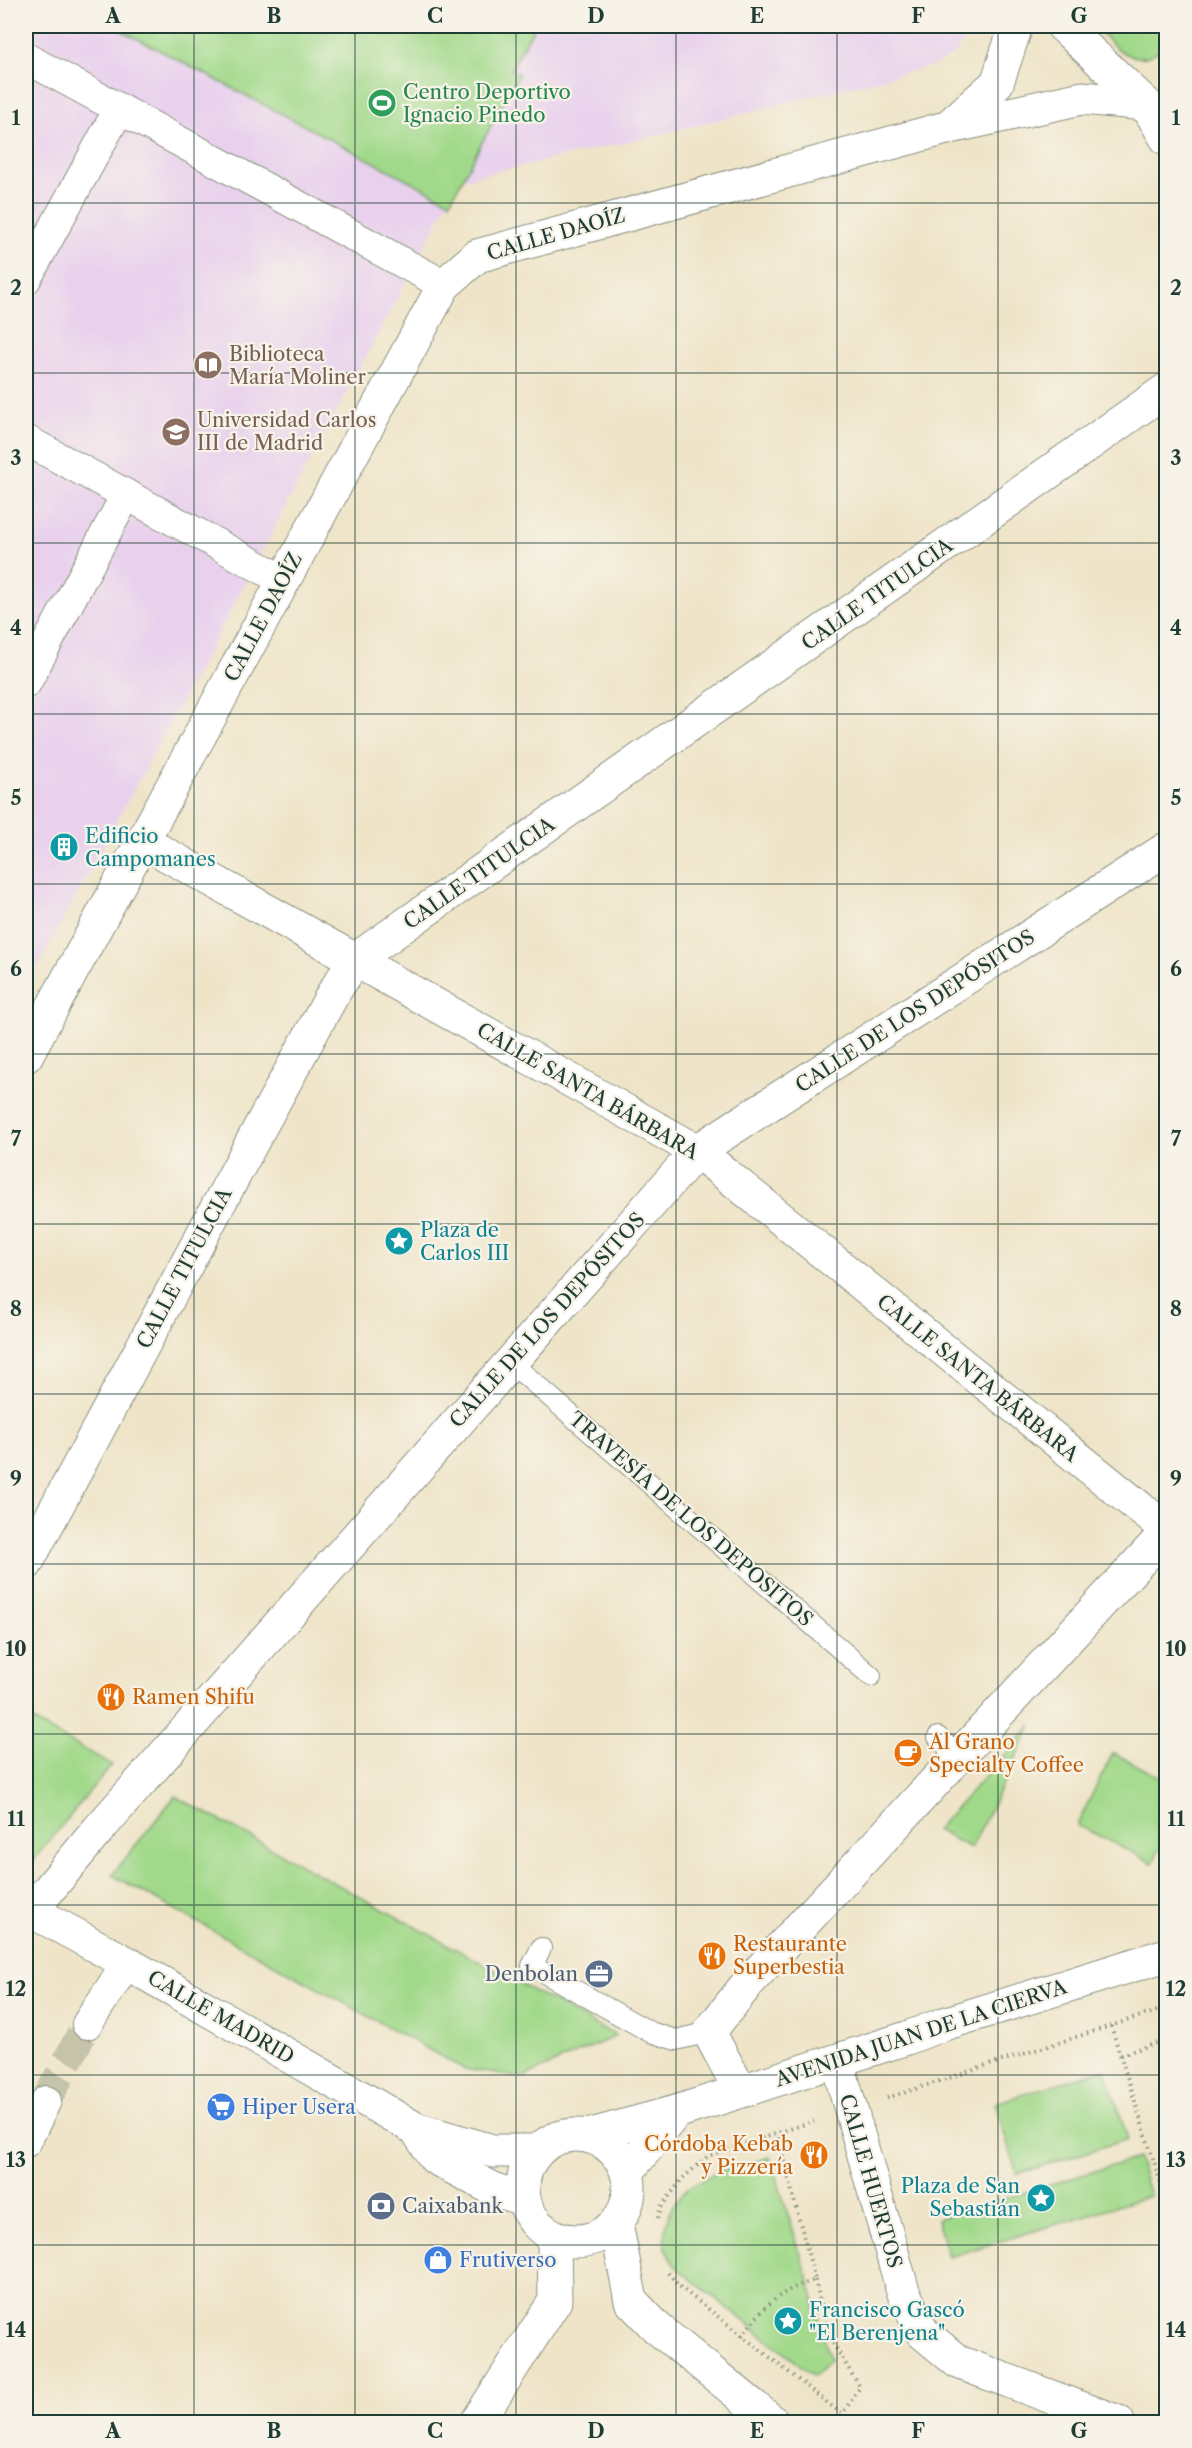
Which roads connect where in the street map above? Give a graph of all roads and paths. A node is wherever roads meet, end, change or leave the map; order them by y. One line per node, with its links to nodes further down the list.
1 (1016, 26): 6 (street)
2 (1063, 26): 4 (street)
3 (26, 58): 5 (street)
4 (1156, 98): 6 (street, CALLE DAOÍZ); 7 (street)
5 (119, 110): 8 (street); 9 (street)
6 (946, 128): 9 (street, CALLE DAOÍZ)
7 (1167, 138)
8 (26, 279)
9 (444, 285): 13 (street, CALLE DAOÍZ)
10 (1167, 390): 17 (street, CALLE TITULCIA)
11 (26, 440): 12 (street)
12 (126, 495): 13 (street); 14 (street)
13 (283, 580): 15 (street, CALLE DAOÍZ)
14 (26, 683)
15 (142, 841): 17 (street, CALLE SANTA BÁRBARA); 18 (street, CALLE DAOÍZ)
16 (1167, 849): 19 (street, CALLE DE LOS DEPÓSITOS)
17 (355, 960): 19 (street, CALLE SANTA BÁRBARA); 22 (street, CALLE TITULCIA)
18 (26, 1056)
19 (697, 1151): 20 (street, CALLE DE LOS DEPÓSITOS); 21 (street, CALLE SANTA BÁRBARA)
20 (510, 1362): 23 (lane, TRAVESÍA DE LOS DEPOSITOS); 24 (street, CALLE DE LOS DEPÓSITOS)
21 (1167, 1531): 30 (street)
22 (26, 1564)
23 (871, 1676)
24 (28, 1910): 27 (street, CALLE MADRID)
25 (541, 1948): 30 (lane)
26 (1167, 1955): 33 (street, AVENIDA JUAN DE LA CIERVA)
27 (128, 1963): 28 (street); 37 (street, CALLE MADRID)
28 (87, 2024)
29 (1112, 2026): 32 (path)
30 (709, 2032): 34 (street)
31 (1167, 2040): 32 (path)
32 (1121, 2055): 44 (path)
33 (837, 2061): 34 (street, AVENIDA JUAN DE LA CIERVA); 52 (street, CALLE HUERTOS)
34 (740, 2090): 36 (street, AVENIDA JUAN DE LA CIERVA)
35 (46, 2101): 40 (street)
36 (676, 2112): 39 (street, AVENIDA JUAN DE LA CIERVA); 42 (street)
37 (416, 2129): 41 (street, CALLE MADRID); 43 (street, CALLE MADRID)
38 (777, 2134): 47 (path)
39 (588, 2136): 41 (street); 42 (street)
40 (26, 2142)
41 (537, 2151): 43 (street)
42 (627, 2172): 45 (street)
43 (524, 2199): 46 (street)
44 (1167, 2199)
45 (616, 2223): 46 (street); 51 (street)
46 (554, 2236): 50 (street)
47 (815, 2280): 48 (path); 49 (path)
48 (742, 2336)
49 (842, 2414)
50 (477, 2422)
51 (773, 2422)
52 (1118, 2422)

